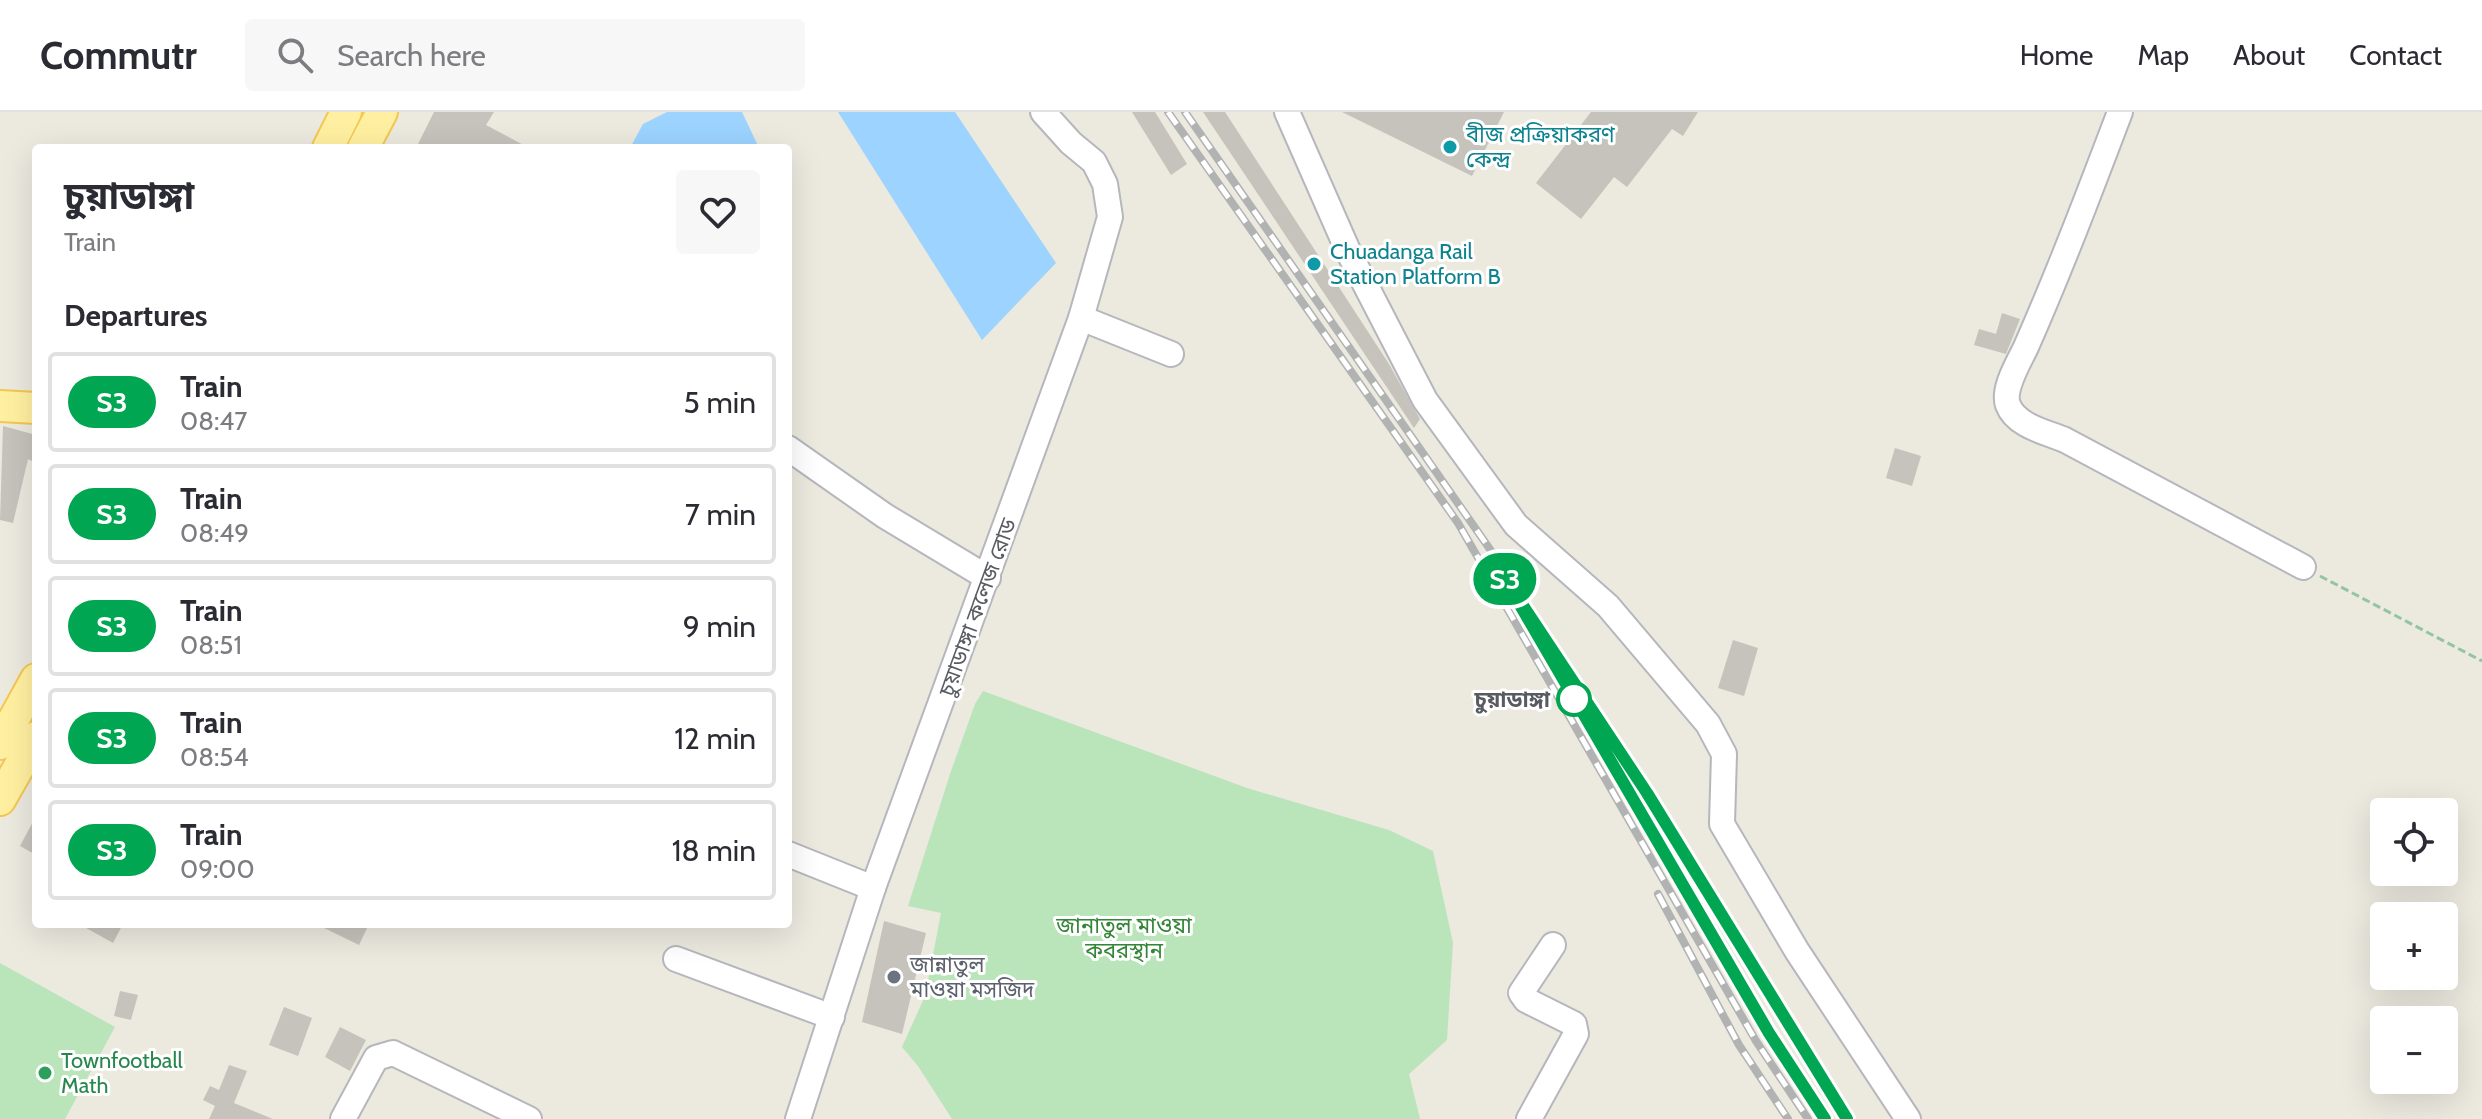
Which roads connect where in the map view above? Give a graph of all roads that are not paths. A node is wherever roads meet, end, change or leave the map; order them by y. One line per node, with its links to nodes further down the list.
1 (346, 112): 6 (main road)
2 (382, 112): 7 (main road)
3 (1043, 112): 8 (street, চুয়াডাঙ্গা কলেজ রোড)
4 (1287, 112): 28 (street)
5 (2120, 112): 13 (street)
6 (330, 144)
7 (365, 144)
8 (1081, 318): 9 (street); 14 (street, চুয়াডাঙ্গা কলেজ রোড)
9 (1171, 354)
10 (0, 406): 11 (main road)
11 (32, 408)
12 (792, 451): 14 (street)
13 (2303, 567)
14 (988, 578): 20 (street, চুয়াডাঙ্গা কলেজ রোড)
15 (32, 686): 16 (main road)
16 (0, 744)
17 (32, 744): 18 (main road)
18 (0, 800)
19 (792, 856): 20 (street)
20 (873, 888): 23 (street, চুয়াডাঙ্গা কলেজ রোড)
21 (1553, 945): 27 (street)
22 (676, 959): 23 (street)
23 (832, 1017): 26 (street, চুয়াডাঙ্গা কলেজ রোড)
24 (343, 1119): 25 (street)
25 (529, 1119)
26 (798, 1119)
27 (1529, 1119)
28 (1908, 1119)

